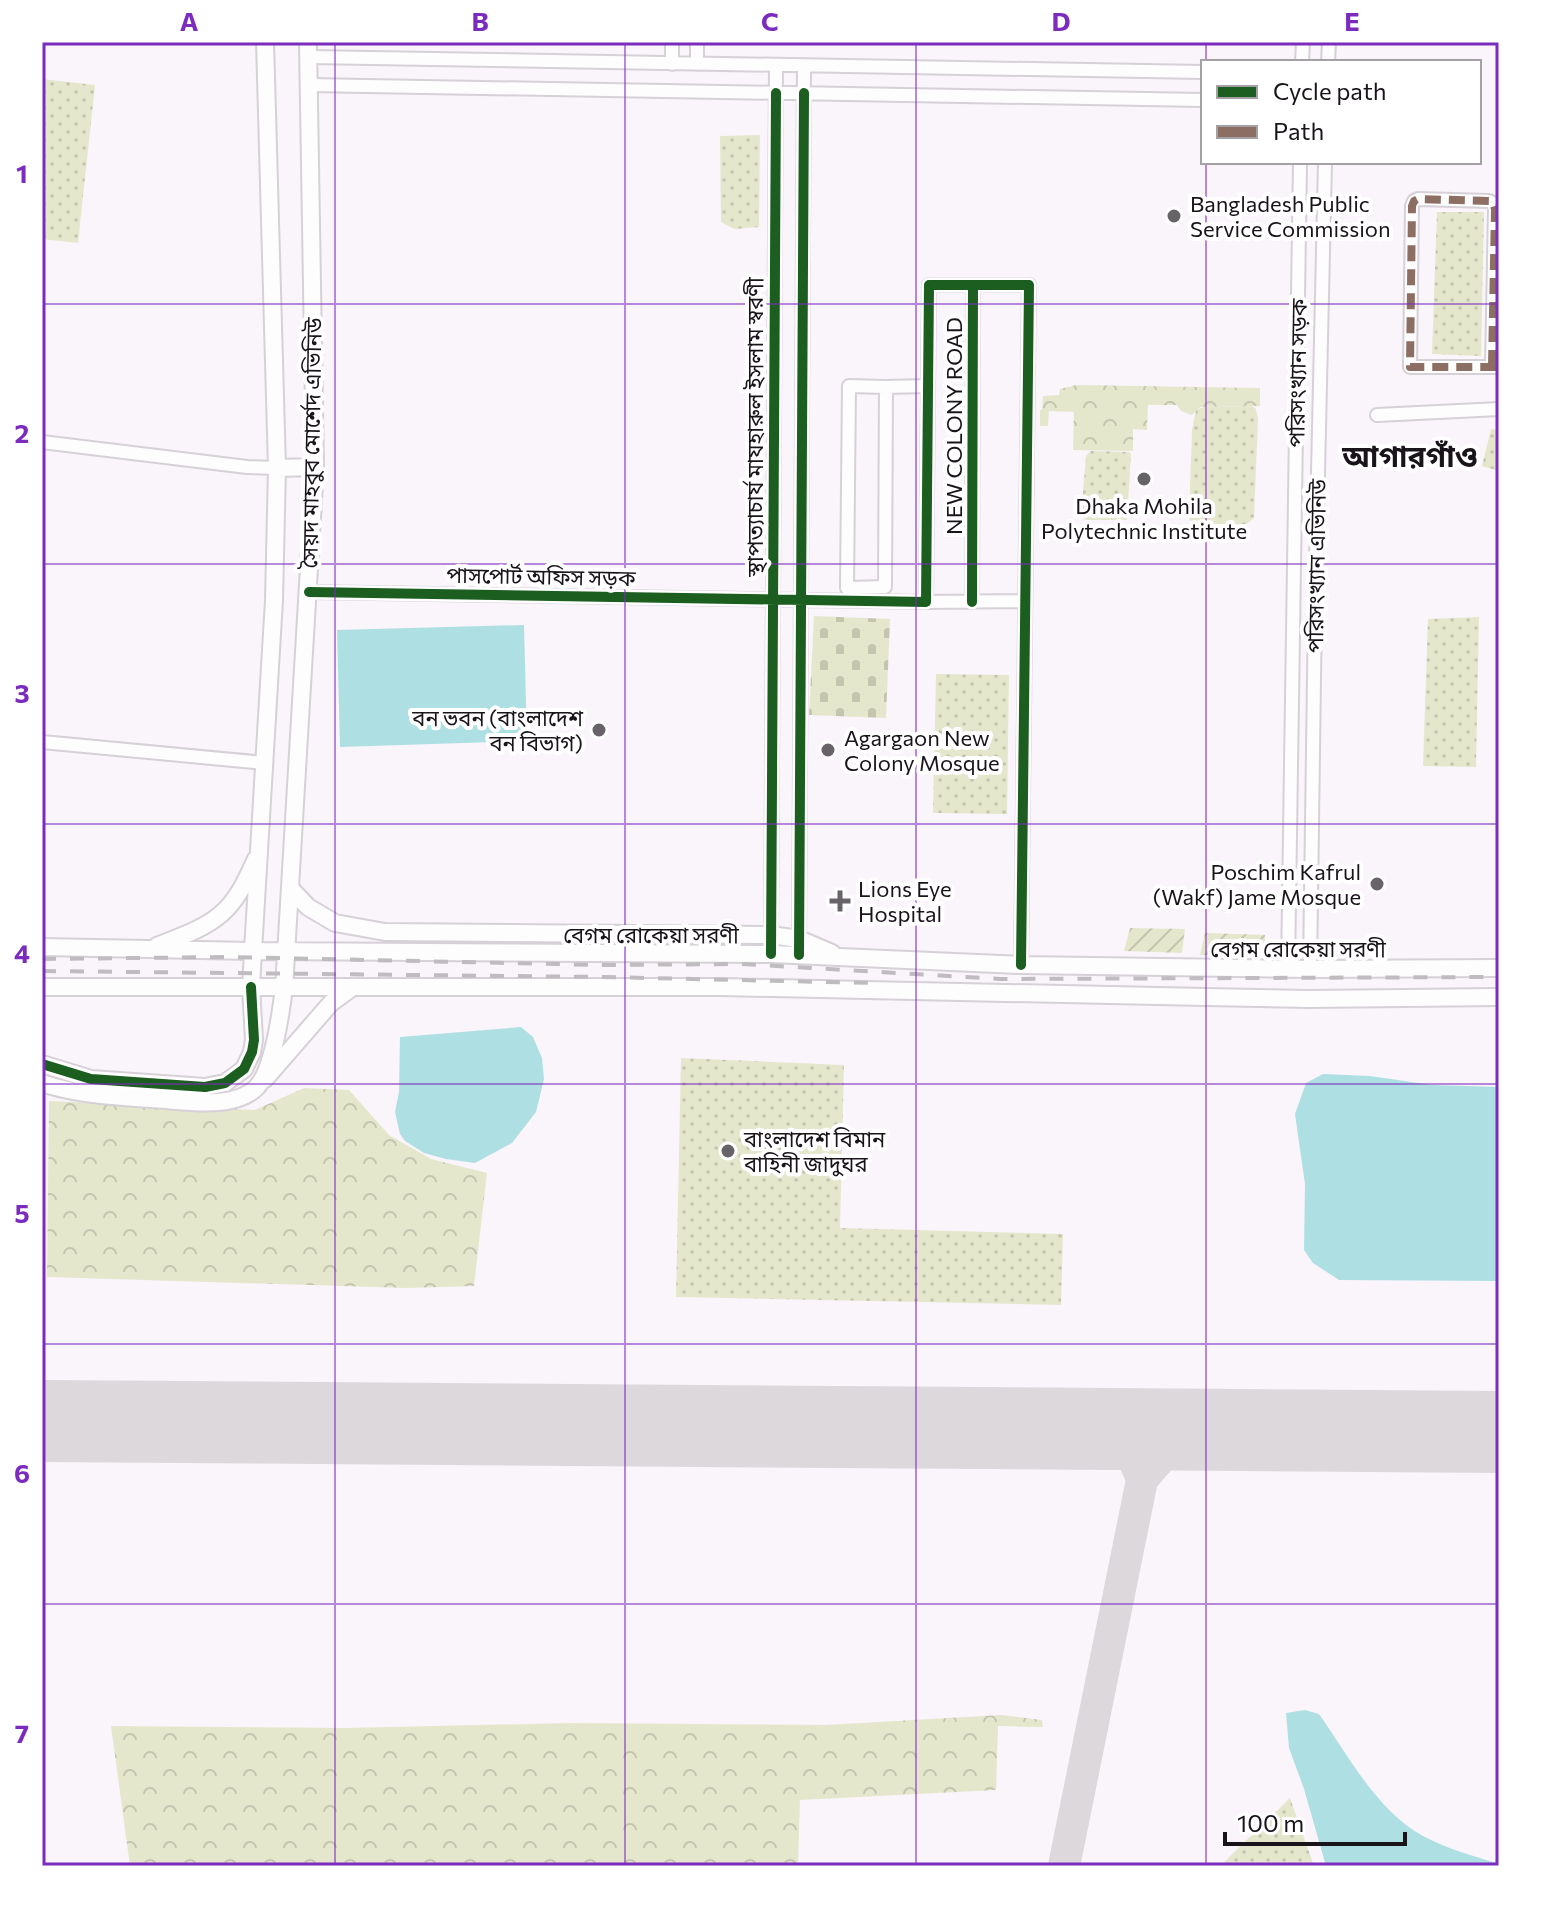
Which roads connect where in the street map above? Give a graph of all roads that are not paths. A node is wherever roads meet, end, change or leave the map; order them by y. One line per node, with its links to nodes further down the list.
1 (265, 42): 26 (main road, সৈয়দ মাহবুব মোর্শেদ এভিনিউ)
2 (672, 42): 5 (street)
3 (697, 42): 6 (street)
4 (314, 52): 5 (street); 10 (main road, সৈয়দ মাহবুব মোর্শেদ এভিনিউ)
5 (672, 64): 6 (street)
6 (697, 64): 7 (street)
7 (776, 65): 8 (street); 11 (street, স্থাপত্যাচার্য মাযহারুল ইসলাম স্বরণী)
8 (804, 66): 9 (street); 12 (street)
9 (1201, 72)
10 (317, 85): 11 (street); 25 (main road, সৈয়দ মাহবুব মোর্শেদ এভিনিউ)
11 (776, 93): 12 (street); 17 (street, স্থাপত্যাচার্য মাযহারুল ইসলাম স্বরণী)
12 (804, 93): 13 (street); 16 (street)
13 (1201, 100)
14 (1300, 164): 45 (street, পরিসংখ্যান সড়ক)
15 (1325, 164): 47 (street, পরিসংখ্যান এভিনিউ)
16 (802, 316): 17 (street); 29 (street)
17 (775, 317): 28 (street, স্থাপত্যাচার্য মাযহারুল ইসলাম স্বরণী)
18 (1495, 367): 18 (street)
19 (927, 386): 20 (street, NEW COLONY ROAD); 21 (street, NEW COLONY ROAD); 31 (street, NEW COLONY ROAD)
20 (886, 387): 20 (street, NEW COLONY ROAD)
21 (973, 396): 30 (street, NEW COLONY ROAD); 32 (street, NEW COLONY ROAD)
22 (1499, 409): 23 (street)
23 (1377, 415)
24 (42, 442): 26 (street)
25 (315, 467): 26 (main road); 27 (main road, সৈয়দ মাহবুব মোর্শেদ এভিনিউ)
26 (277, 468): 34 (main road, সৈয়দ মাহবুব মোর্শেদ এভিনিউ)
27 (309, 592): 28 (street, পাসপোর্ট অফিস সড়ক); 36 (main road, সৈয়দ মাহবুব মোর্শেদ এভিনিউ)
28 (773, 600): 29 (street, পাসপোর্ট অফিস সড়ক); 37 (street, স্থাপত্যাচার্য মাযহারুল ইসলাম স্বরণী)
29 (801, 601): 31 (street); 39 (street)
30 (1024, 601): 32 (street); 44 (street, NEW COLONY ROAD)
31 (926, 602): 32 (street)
32 (972, 602)
33 (42, 742): 34 (street)
34 (265, 763): 35 (main road, সৈয়দ মাহবুব মোর্শেদ এভিনিউ)
35 (259, 853): 40 (main road); 41 (main road, সৈয়দ মাহবুব মোর্শেদ এভিনিউ)
36 (290, 888): 37 (main road); 42 (main road, সৈয়দ মাহবুব মোর্শেদ এভিনিউ)
37 (771, 935): 39 (main road); 43 (street, স্থাপত্যাচার্য মাযহারুল ইসলাম স্বরণী)
38 (42, 947): 40 (main road, বেগম রোকেয়া সরণী)
39 (799, 947): 43 (main road, বেগম রোকেয়া সরণী); 44 (main road, বেগম রোকেয়া সরণী)
40 (148, 949): 41 (main road, বেগম রোকেয়া সরণী)
41 (253, 951): 42 (main road, বেগম রোকেয়া সরণী); 50 (main road, সৈয়দ মাহবুব মোর্শেদ এভিনিউ)
42 (286, 951): 43 (main road, বেগম রোকেয়া সরণী); 51 (main road, সৈয়দ মাহবুব মোর্শেদ এভিনিউ)
43 (771, 954)
44 (1021, 965): 45 (main road, বেগম রোকেয়া সরণী); 52 (main road)
45 (1288, 968): 47 (main road, বেগম রোকেয়া সরণী); 54 (main road)
46 (1499, 968): 47 (main road, বেগম রোকেয়া সরণী)
47 (1310, 969): 55 (main road)
48 (355, 986): 51 (main road); 52 (main road); 58 (main road)
49 (42, 987): 50 (main road)
50 (251, 987): 51 (main road); 56 (main road, সৈয়দ মাহবুব মোর্শেদ এভিনিউ)
51 (284, 988): 58 (main road, সৈয়দ মাহবুব মোর্শেদ এভিনিউ)
52 (1020, 994): 54 (main road)
53 (1499, 997): 55 (main road)
54 (1287, 998): 55 (main road)
55 (1309, 999)
56 (42, 1064)
57 (42, 1083): 58 (main road)
58 (258, 1086)

